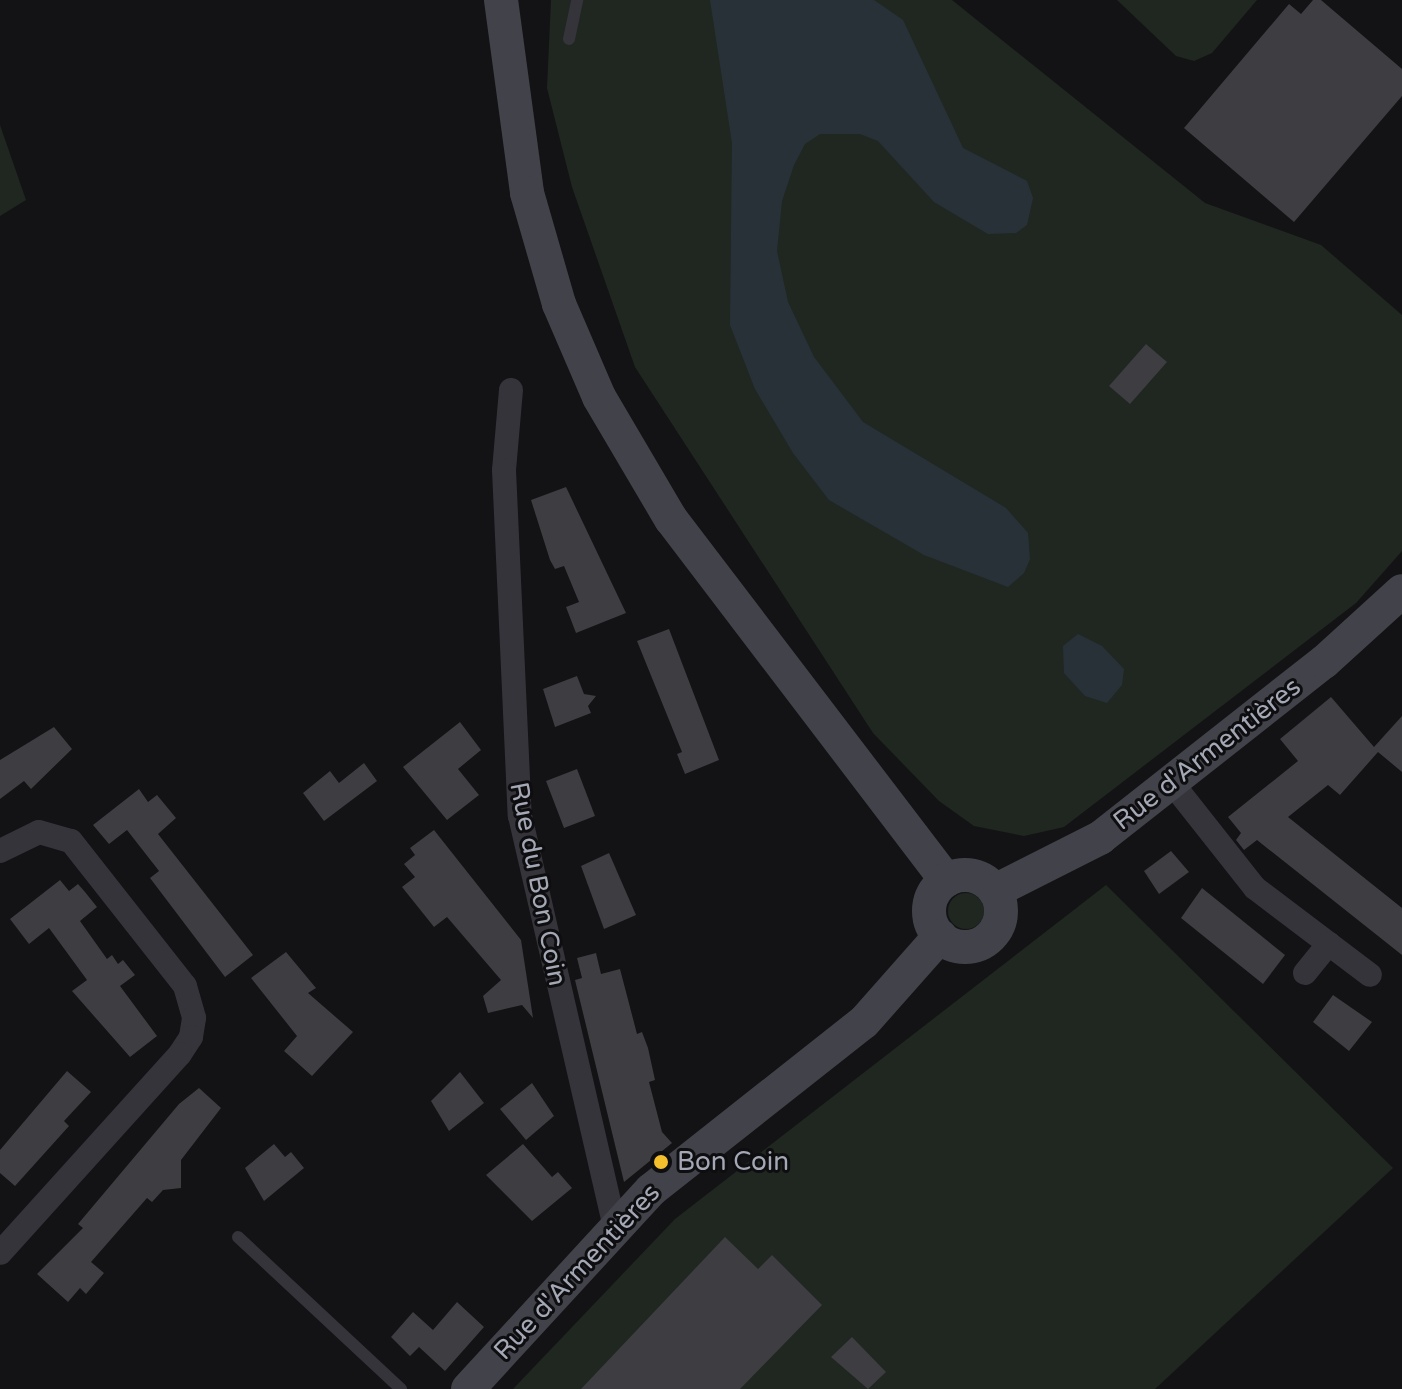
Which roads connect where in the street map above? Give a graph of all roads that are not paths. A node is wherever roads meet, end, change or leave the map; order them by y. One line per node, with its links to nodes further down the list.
1 (501, 0): 8 (main road)
2 (577, 0): 3 (lane)
3 (569, 39)
4 (511, 390): 14 (street, Rue du Bon Coin)
5 (1402, 591): 6 (main road, Rue d'Armentières)
6 (1172, 783): 9 (main road, Rue d'Armentières); 11 (street)
7 (0, 851): 16 (street)
8 (946, 880): 9 (main road); 10 (main road)
9 (995, 891): 10 (main road)
10 (940, 936): 14 (main road, Rue d'Armentières)
11 (1329, 943): 12 (street); 13 (street)
12 (1305, 973)
13 (1370, 975)
14 (615, 1228): 18 (main road, Rue d'Armentières)
15 (238, 1237): 17 (lane)
16 (0, 1253)
17 (401, 1389)
18 (468, 1389)

